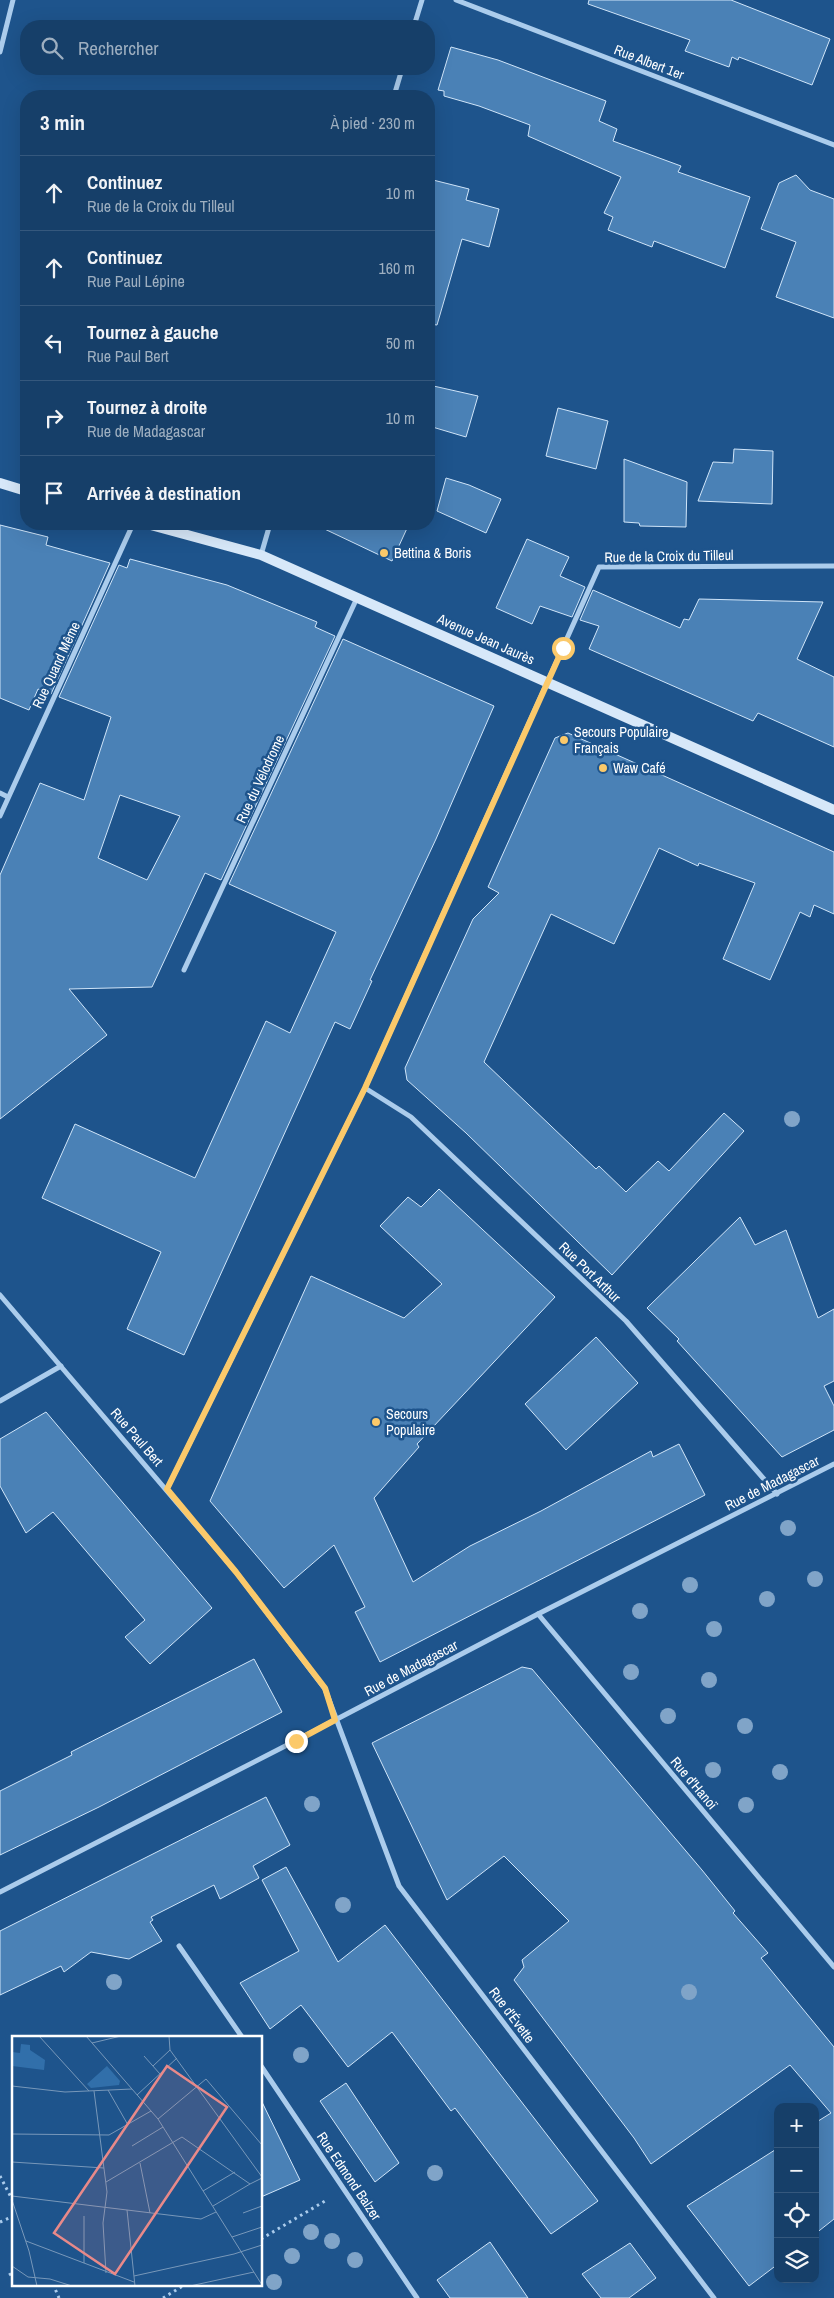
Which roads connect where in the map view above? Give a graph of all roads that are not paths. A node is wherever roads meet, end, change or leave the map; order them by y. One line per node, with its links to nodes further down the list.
1 (13, 0): 5 (street)
2 (422, 0): 4 (street)
3 (456, 0): 8 (street, Rue Albert 1er)
4 (416, 20)
5 (0, 52)
6 (400, 75): 7 (street)
7 (396, 90)
8 (834, 145)
9 (0, 483): 10 (main road)
10 (20, 489)
11 (130, 530): 19 (street, Rue Quand Même)
12 (169, 530): 14 (main road, Avenue Jean Jaurès)
13 (268, 530): 14 (street)
14 (261, 555): 16 (main road, Avenue Jean Jaurès)
15 (834, 566): 17 (street, Rue de la Croix du Tilleul)
16 (357, 597): 17 (main road, Avenue Jean Jaurès); 22 (street, Rue du Vélodrome)
17 (548, 682): 20 (main road, Avenue Jean Jaurès); 23 (street)
18 (0, 793): 19 (street)
19 (8, 797): 21 (street, Rue Quand Même)
20 (834, 810)
21 (0, 816)
22 (184, 970)
23 (365, 1088): 28 (street); 29 (street, Rue Port Arthur)
24 (0, 1295): 25 (street, Rue Paul Bert)
25 (61, 1366): 26 (street); 28 (street, Rue Paul Bert)
26 (0, 1401)
27 (834, 1464): 29 (street, Rue de Madagascar)
28 (167, 1489): 31 (street, Rue Paul Bert)
29 (777, 1494): 30 (street, Rue de Madagascar)
30 (538, 1614): 31 (street, Rue de Madagascar); 34 (street, Rue d'Hanoï)
31 (335, 1720): 32 (street, Rue de Madagascar); 38 (street, Rue d'Évette)
32 (0, 1892)
33 (179, 1946): 35 (street)
34 (834, 1967)
35 (241, 2036)
36 (262, 2067): 37 (street, Rue Edmond Balzer)
37 (417, 2298)
38 (714, 2298)

